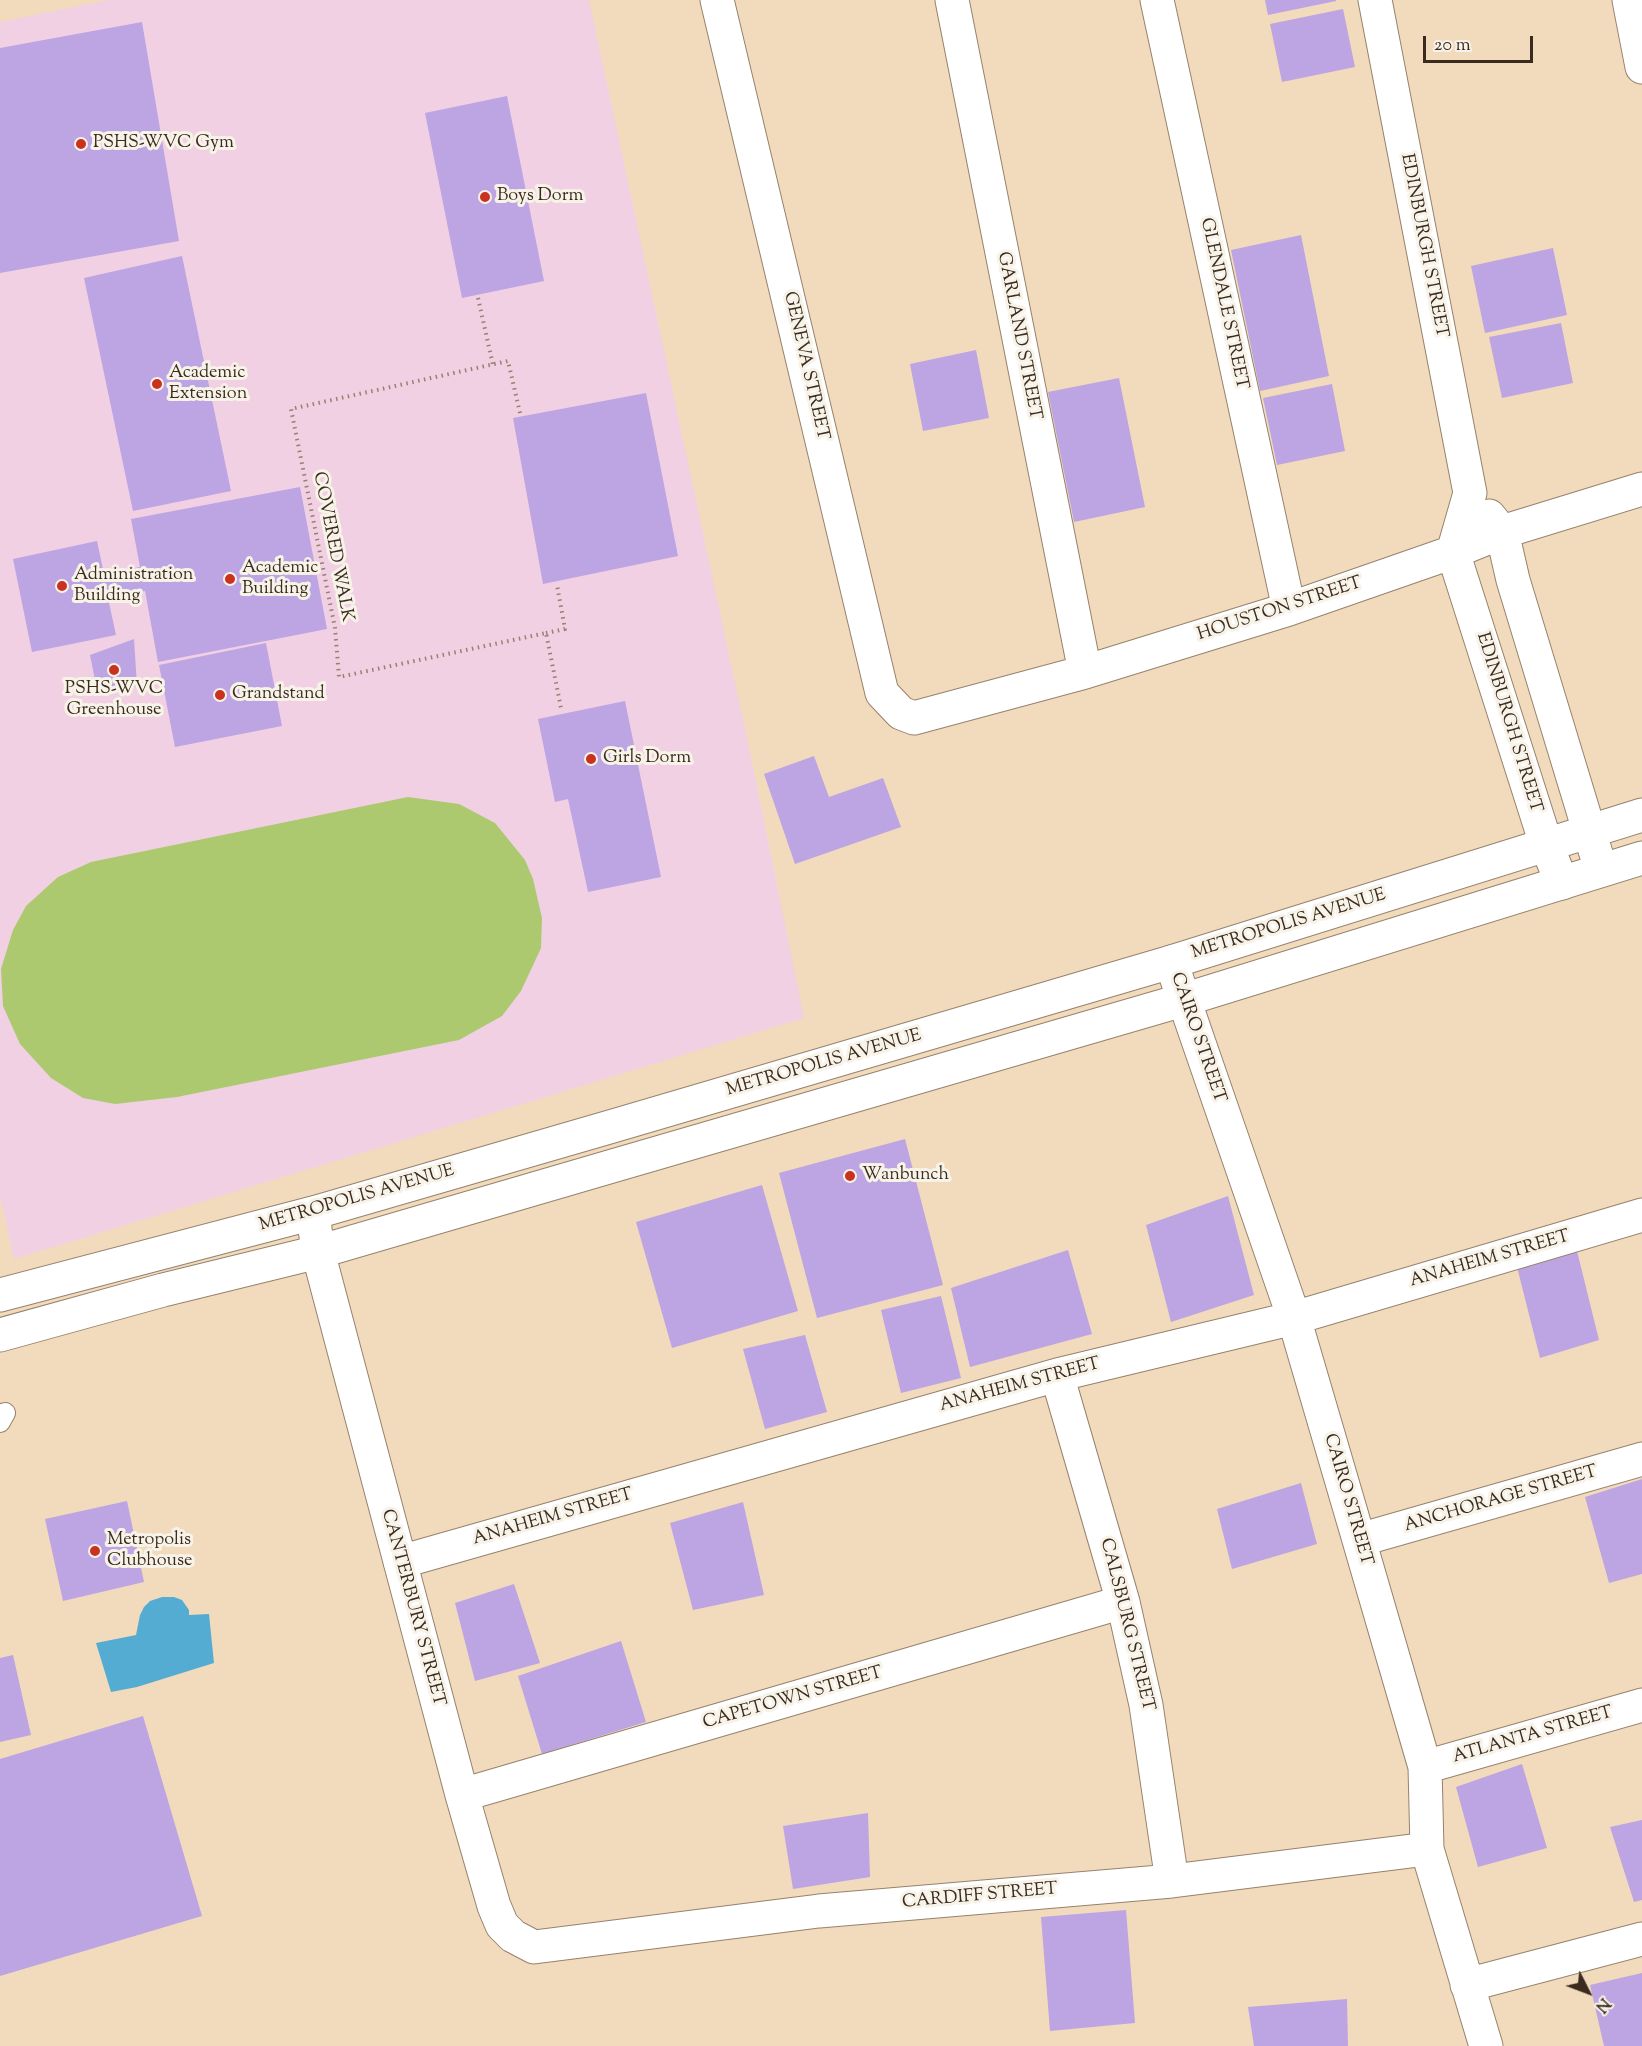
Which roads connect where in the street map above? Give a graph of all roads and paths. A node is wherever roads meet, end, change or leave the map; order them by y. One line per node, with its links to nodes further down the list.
1 (717, 0): 19 (street, GENEVA STREET)
2 (952, 0): 17 (street, GARLAND STREET)
3 (1157, 0): 15 (street, GLENDALE STREET)
4 (1375, 0): 11 (street, EDINBURGH STREET)
5 (1629, 0): 6 (street)
6 (1642, 68)
7 (478, 298): 8 (path)
8 (493, 364): 9 (path); 16 (path, COVERED WALK)
9 (520, 413)
10 (1642, 489): 12 (street, HOUSTON STREET)
11 (1470, 493): 12 (street, EDINBURGH STREET); 13 (street, EDINBURGH STREET)
12 (1502, 532): 13 (street, HOUSTON STREET); 21 (street, EDINBURGH STREET)
13 (1453, 552): 15 (street, HOUSTON STREET); 22 (street, EDINBURGH STREET)
14 (557, 585): 16 (path)
15 (1289, 609): 17 (street, HOUSTON STREET)
16 (546, 633): 18 (path)
17 (1085, 672): 19 (street, HOUSTON STREET)
18 (561, 708)
19 (914, 718)
20 (1642, 815): 21 (street, METROPOLIS AVENUE)
21 (1589, 831): 22 (street, METROPOLIS AVENUE); 24 (street, EDINBURGH STREET)
22 (1546, 844): 25 (street, EDINBURGH STREET); 26 (street, METROPOLIS AVENUE)
23 (1642, 858): 24 (street)
24 (1601, 870): 25 (street)
25 (1562, 883): 27 (street)
26 (1171, 962): 27 (street, CAIRO STREET); 28 (street, METROPOLIS AVENUE)
27 (1183, 1000): 30 (street); 32 (street, CAIRO STREET)
28 (313, 1213): 30 (street, CANTERBURY STREET); 31 (street, METROPOLIS AVENUE)
29 (1642, 1215): 32 (street, ANAHEIM STREET)
30 (318, 1252): 33 (street); 37 (street, CANTERBURY STREET)
31 (0, 1295)
32 (1294, 1317): 34 (street, ANAHEIM STREET); 36 (street, CAIRO STREET)
33 (0, 1335)
34 (1058, 1375): 37 (street, ANAHEIM STREET); 38 (street, CALSBURG STREET)
35 (1642, 1460): 36 (street, ANCHORAGE STREET)
36 (1359, 1540): 40 (street, CAIRO STREET)
37 (400, 1562): 41 (street, CANTERBURY STREET)
38 (1123, 1602): 41 (street, CAPETOWN STREET); 43 (street, CALSBURG STREET)
39 (1642, 1705): 40 (street, ATLANTA STREET)
40 (1425, 1767): 42 (street, CAIRO STREET)
41 (462, 1795): 45 (street, CANTERBURY STREET)
42 (1426, 1849): 43 (street, CARDIFF STREET); 46 (street, CAIRO STREET)
43 (1172, 1881): 45 (street, CARDIFF STREET)
44 (1642, 1939): 46 (street)
45 (534, 1947)
46 (1467, 1985): 47 (street, CAIRO STREET)
47 (1486, 2046)

